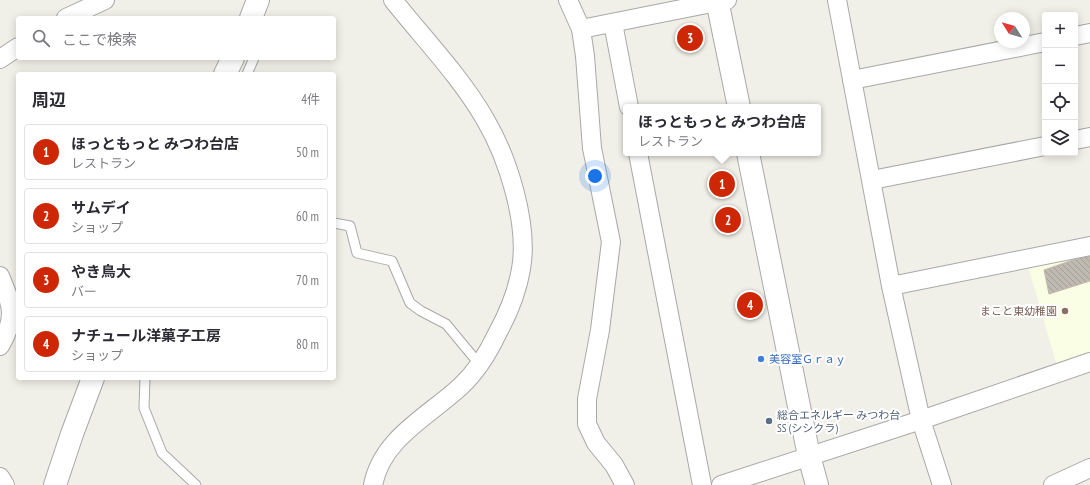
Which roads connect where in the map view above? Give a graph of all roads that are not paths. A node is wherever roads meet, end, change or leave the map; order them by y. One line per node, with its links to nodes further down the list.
1 (105, 0): 7 (street)
2 (258, 0): 8 (street)
3 (393, 0): 35 (street)
4 (568, 0): 10 (street)
5 (836, 0): 20 (street)
6 (721, 1): 9 (street); 22 (street)
7 (70, 16)
8 (252, 16)
9 (613, 23): 10 (street); 21 (street)
10 (582, 29): 46 (street)
11 (1090, 33): 12 (street)
12 (1078, 35)
13 (1042, 43): 20 (street)
14 (16, 48): 15 (street)
15 (0, 59)
16 (232, 60): 18 (street)
17 (253, 60): 19 (lane)
18 (226, 72)
19 (248, 72)
20 (852, 80): 28 (street)
21 (628, 104)
22 (738, 104)
23 (1090, 137): 24 (street)
24 (1078, 139)
25 (1042, 147): 28 (street)
26 (639, 156): 47 (street)
27 (749, 156): 39 (street)
28 (872, 180): 32 (street)
29 (336, 224): 35 (lane)
30 (1090, 246): 32 (street)
31 (0, 276): 33 (street)
32 (891, 286): 38 (street)
33 (0, 346)
34 (1090, 362): 38 (street)
35 (480, 365): 45 (street)
36 (92, 380): 43 (street)
37 (145, 380): 44 (lane)
38 (921, 420): 39 (street); 50 (street)
39 (809, 456): 48 (street); 49 (street)
40 (1090, 468): 51 (street)
41 (0, 477): 42 (street)
42 (5, 485)
43 (56, 485)
44 (196, 485)
45 (373, 485)
46 (626, 485)
47 (702, 485)
48 (721, 485)
49 (817, 485)
50 (942, 485)
51 (1053, 485)

